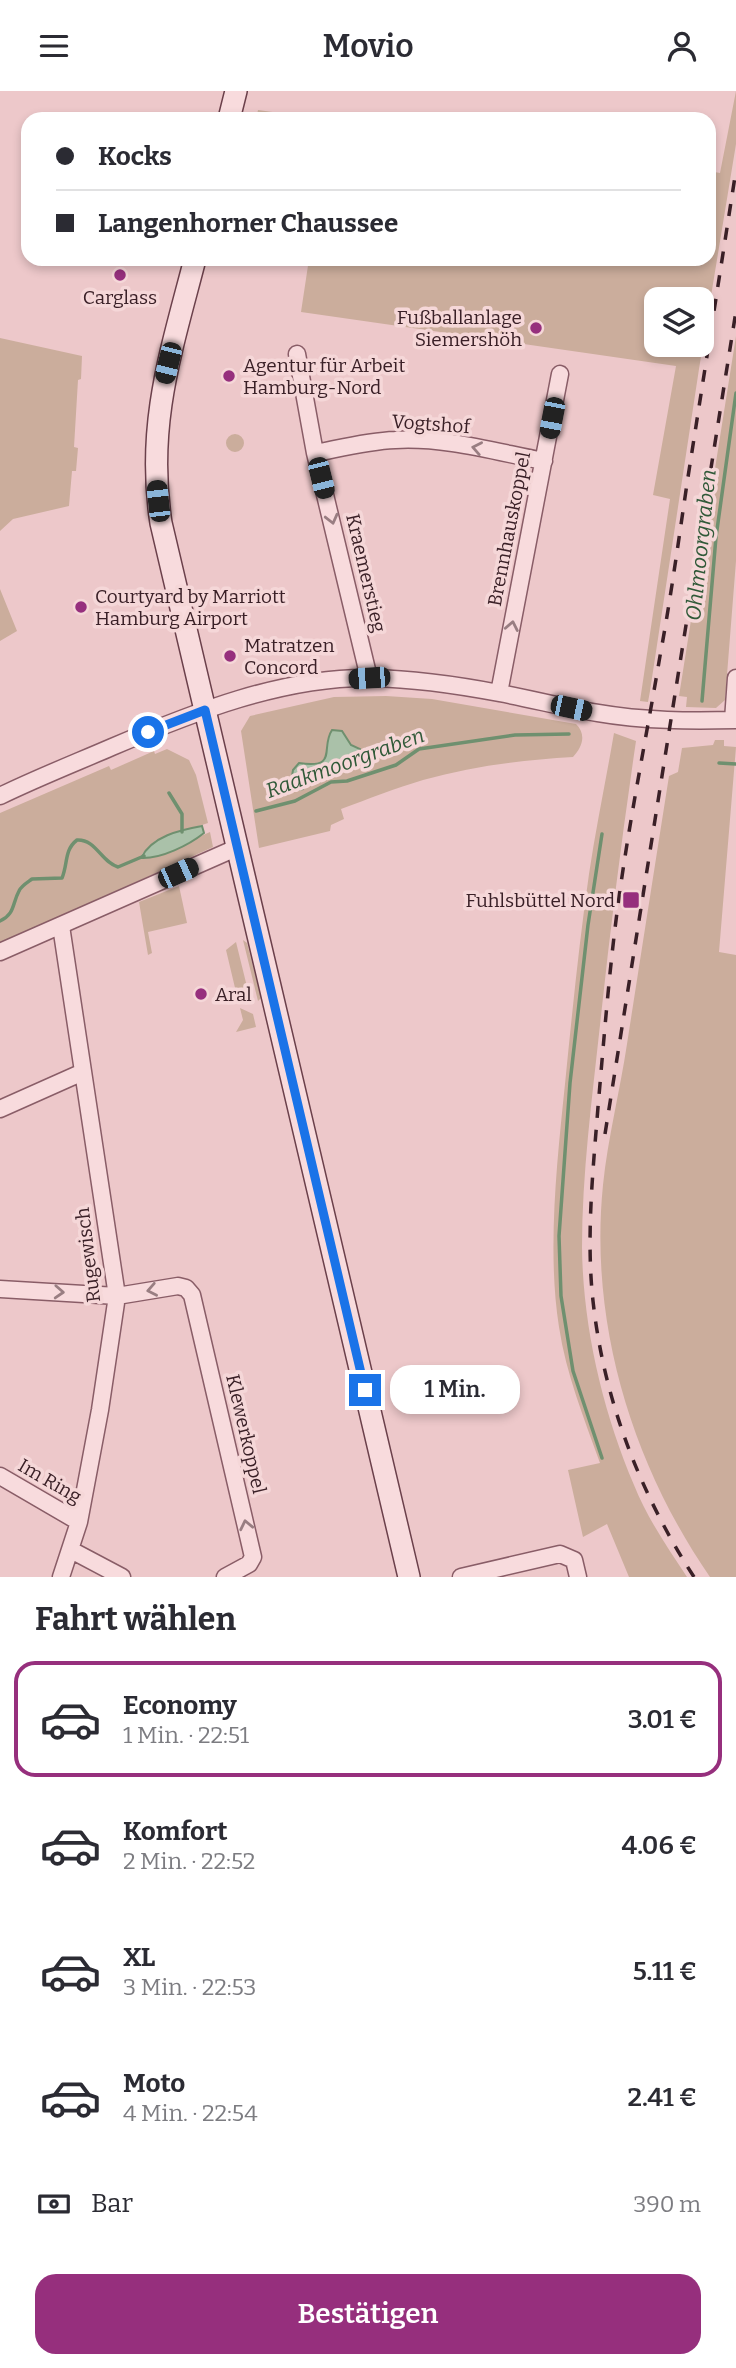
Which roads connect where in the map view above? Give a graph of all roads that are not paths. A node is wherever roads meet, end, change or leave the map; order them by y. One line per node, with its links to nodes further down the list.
1 (236, 91): 2 (main road)
2 (231, 112)
3 (193, 266): 11 (main road)
4 (297, 354): 6 (street, Kraemerstieg)
5 (560, 374): 7 (street, Brennhauskoppel)
6 (315, 453): 7 (street, Vogtshof, one-way to 6); 8 (street, Kraemerstieg, one-way to 8)
7 (544, 461): 10 (street, Brennhauskoppel, one-way to 7)
8 (369, 678): 10 (street); 11 (street)
9 (736, 678): 12 (street)
10 (499, 693): 12 (street)
11 (205, 710): 13 (street); 14 (main road)
12 (735, 720)
13 (0, 796)
14 (236, 848): 15 (street); 27 (main road)
15 (61, 926): 16 (street); 17 (street, Rugewisch)
16 (0, 952)
17 (83, 1072): 18 (street); 20 (street, Rugewisch)
18 (0, 1109)
19 (0, 1289): 20 (street, one-way to 20)
20 (117, 1296): 22 (street, Rugewisch); 26 (street, Klewerkoppel, one-way to 20)
21 (0, 1476): 22 (street, Im Ring)
22 (79, 1522): 23 (street, Rugewisch)
23 (71, 1550): 24 (street, Rugewisch); 25 (street)
24 (61, 1577)
25 (122, 1577)
26 (225, 1577)
27 (409, 1577)
28 (461, 1577): 29 (street)
29 (578, 1577)

